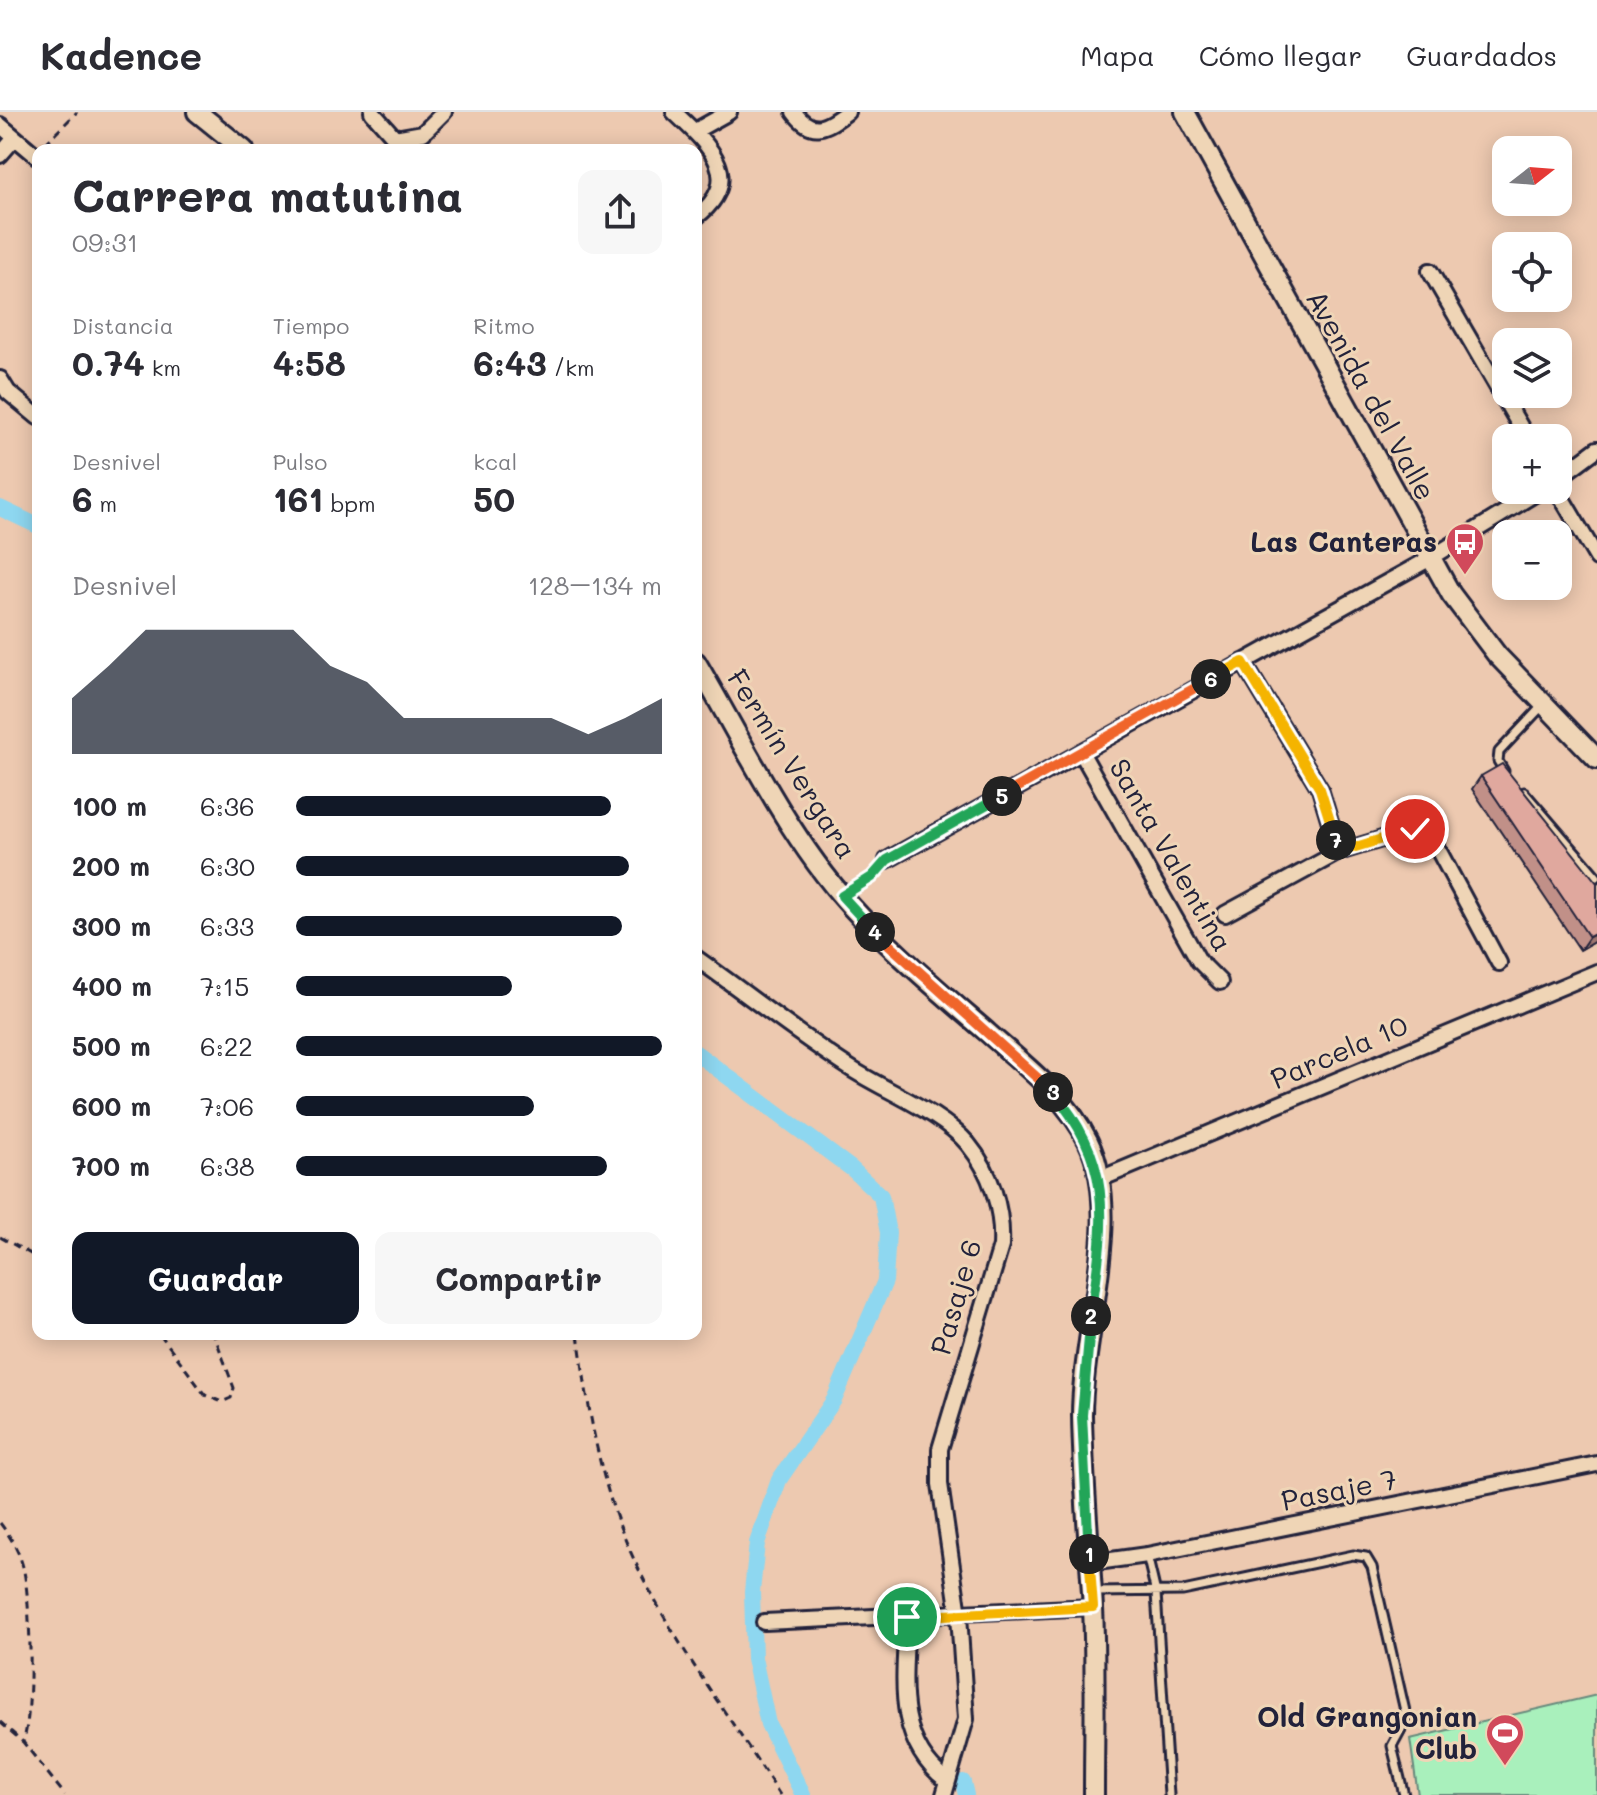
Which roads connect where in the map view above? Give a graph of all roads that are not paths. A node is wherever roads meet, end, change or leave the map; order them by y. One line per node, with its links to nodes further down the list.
1 (197, 112): 12 (street)
2 (372, 112): 3 (street)
3 (444, 112)
4 (674, 112): 10 (street)
5 (729, 112): 10 (street)
6 (794, 112): 7 (street)
7 (847, 112)
8 (1185, 112): 25 (street, Avenida del Valle)
9 (0, 125): 11 (street)
10 (695, 131): 15 (street)
11 (14, 139): 13 (street); 14 (street)
12 (237, 144)
13 (32, 152)
14 (0, 155)
15 (702, 211)
16 (1430, 271): 19 (street)
17 (0, 379): 18 (street)
18 (32, 412)
19 (1519, 424)
20 (1597, 449): 21 (street)
21 (1572, 468)
22 (1518, 504): 25 (street)
23 (1565, 504): 24 (street)
24 (1597, 558)
25 (1429, 559): 26 (street); 28 (street, Avenida del Valle)
26 (1243, 662): 29 (street); 33 (street)
27 (702, 672): 41 (street, Fermín Vergara)
28 (1543, 705): 30 (street, Avenida del Valle); 31 (lane)
29 (1081, 752): 34 (street); 40 (street, Santa Valentina)
30 (1597, 759)
31 (1511, 778)
32 (1521, 788): 35 (lane)
33 (1339, 852): 36 (street); 38 (street)
34 (887, 860)
35 (1597, 877)
36 (1225, 914)
37 (702, 962): 47 (street, Pasaje 6)
38 (1499, 963)
39 (1597, 972): 41 (street, Parcela 10)
40 (1220, 982)
41 (1100, 1179): 44 (street, Fermín Vergara)
42 (1597, 1464): 43 (street, Pasaje 7)
43 (1147, 1555): 44 (street, Pasaje 7); 45 (lane)
44 (1090, 1563): 46 (street, Fermín Vergara)
45 (1156, 1593): 46 (lane); 52 (lane); 53 (lane)
46 (1092, 1600): 47 (street); 51 (street, Fermín Vergara)
47 (959, 1615): 48 (street); 50 (street, Pasaje 6)
48 (907, 1617): 49 (street); 50 (street)
49 (764, 1622)
50 (945, 1788)
51 (1094, 1795)
52 (1169, 1795)
53 (1404, 1795)

